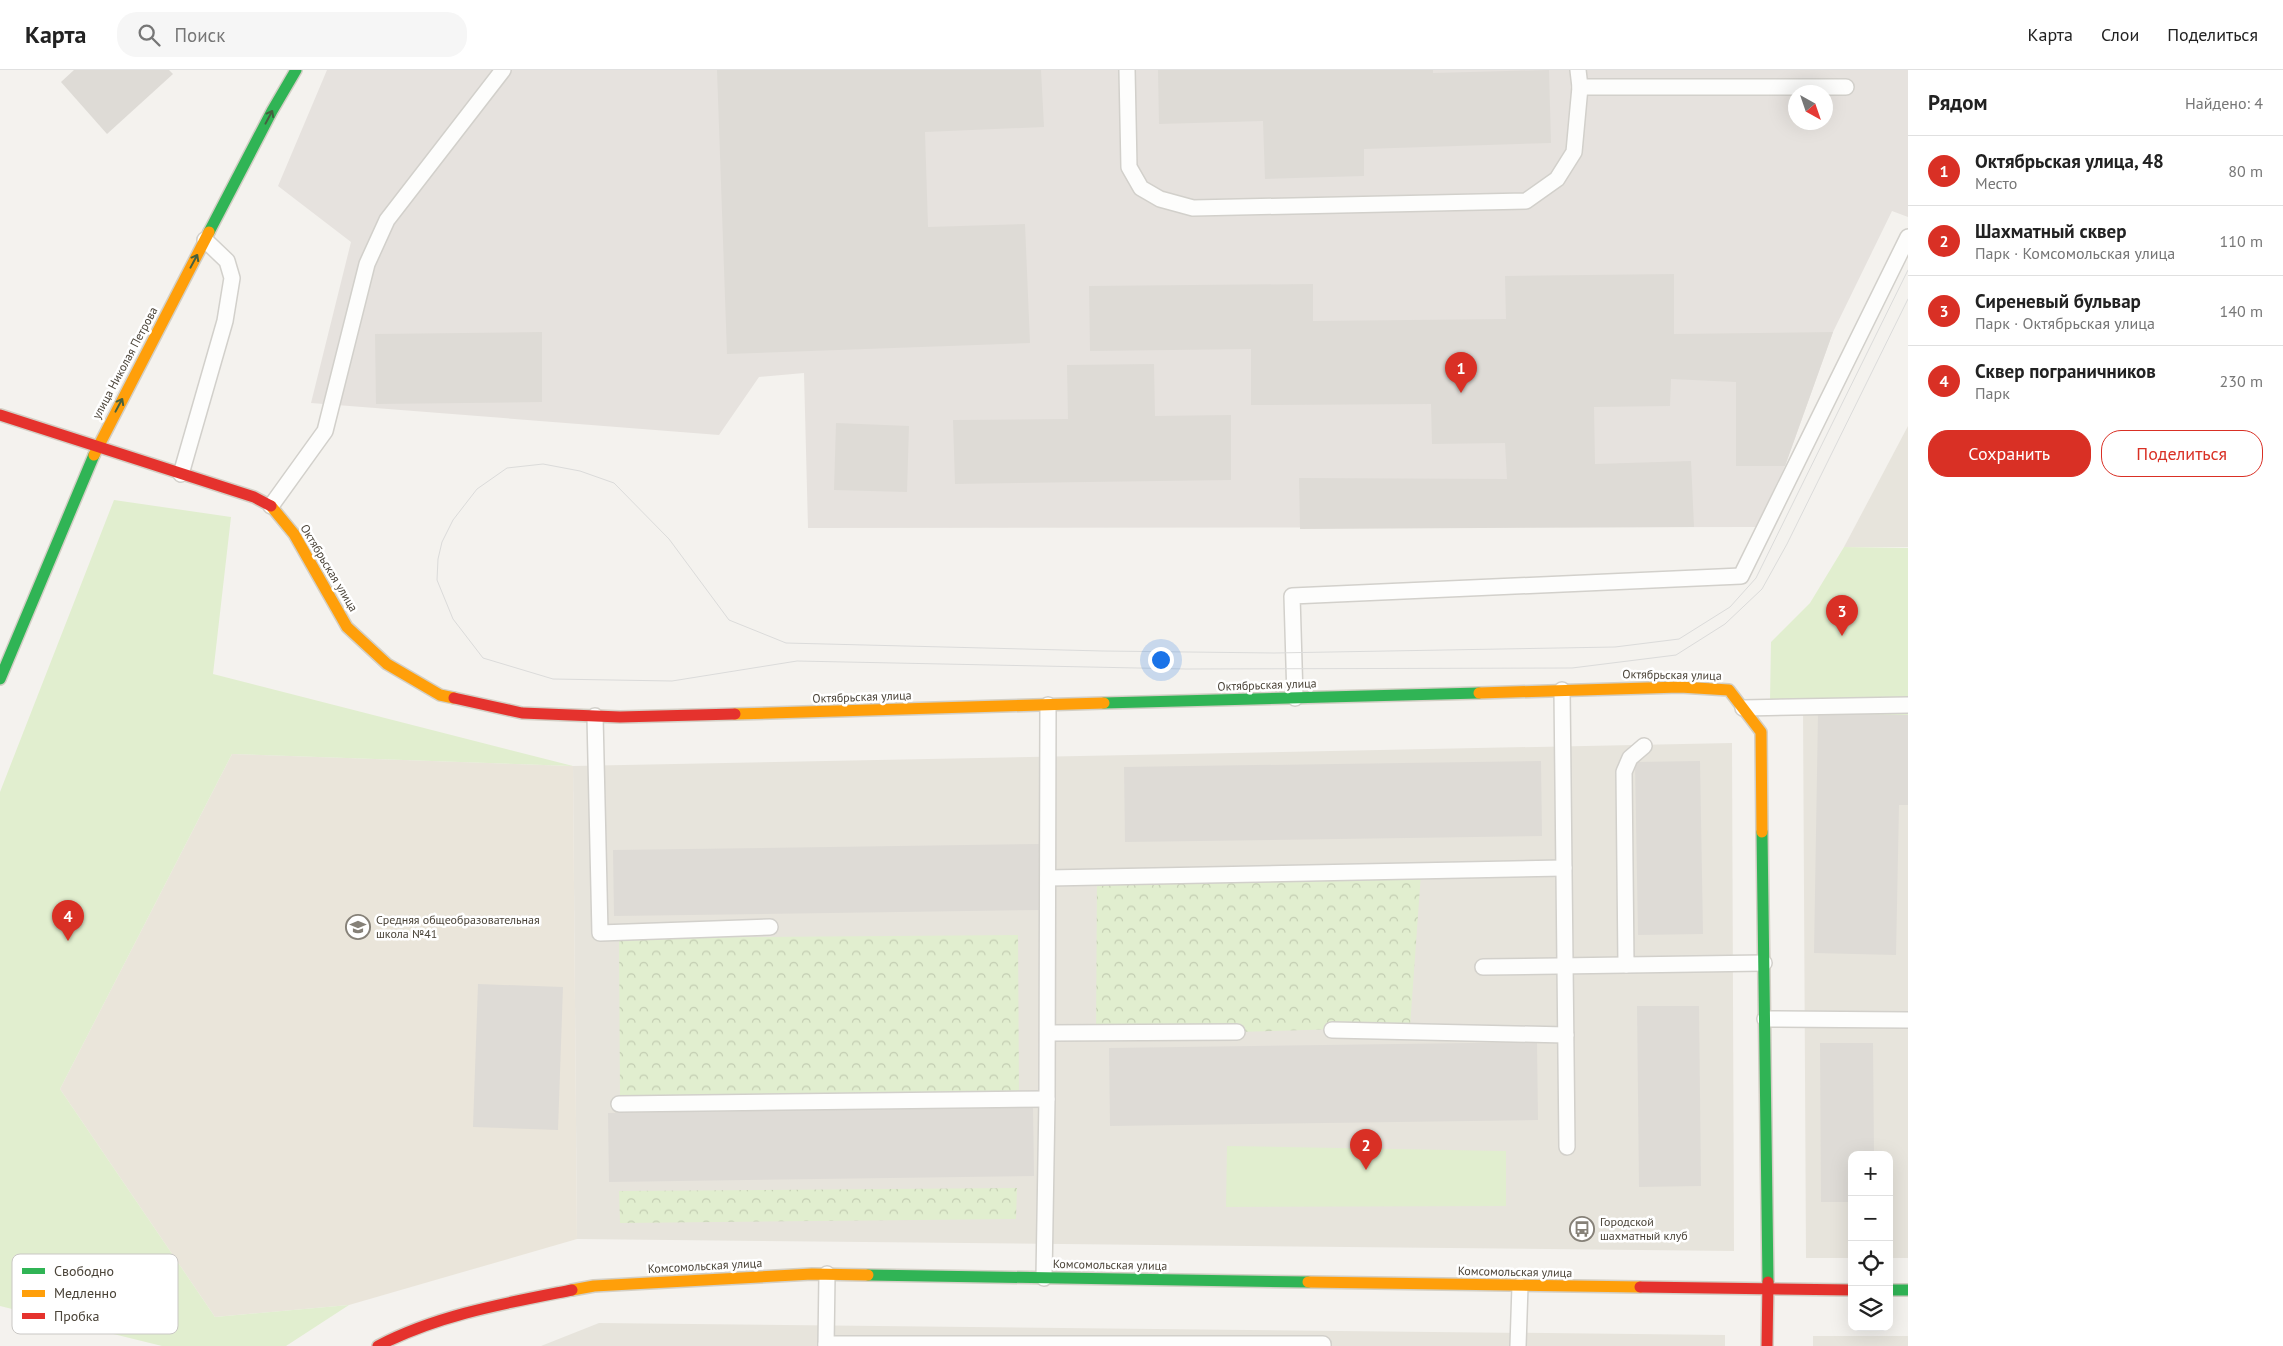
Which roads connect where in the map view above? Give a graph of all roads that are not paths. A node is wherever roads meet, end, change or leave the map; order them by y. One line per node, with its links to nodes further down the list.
1 (296, 70): 8 (street, улица Николая Петрова, one-way to 1)
2 (503, 70): 12 (lane)
3 (1127, 70): 6 (lane)
4 (1578, 70): 6 (lane)
5 (1846, 87): 6 (lane)
6 (1580, 88)
7 (1908, 237): 15 (lane)
8 (205, 240): 10 (street, улица Николая Петрова, one-way to 8); 11 (lane)
9 (0, 416): 10 (street, Октябрьская улица)
10 (97, 448): 11 (street, Октябрьская улица); 13 (street, улица Николая Петрова)
11 (181, 474): 12 (street, Октябрьская улица)
12 (271, 506): 19 (street, Октябрьская улица)
13 (0, 679)
14 (1562, 690): 15 (street, Октябрьская улица); 18 (street, Октябрьская улица); 21 (lane)
15 (1295, 698): 16 (street, Октябрьская улица)
16 (1048, 705): 19 (street, Октябрьская улица); 22 (lane)
17 (1908, 705): 18 (lane)
18 (1743, 708): 24 (street)
19 (595, 716): 23 (lane)
20 (1644, 746): 25 (lane)
21 (1564, 868): 22 (lane); 26 (lane)
22 (1048, 878): 32 (lane)
23 (770, 927)
24 (1764, 963): 25 (lane); 28 (street)
25 (1626, 965): 26 (lane)
26 (1565, 966): 27 (lane); 33 (lane)
27 (1483, 967)
28 (1765, 1019): 29 (lane); 40 (street)
29 (1908, 1020)
30 (1332, 1030): 33 (lane)
31 (1238, 1032): 32 (lane)
32 (1048, 1033): 34 (lane)
33 (1566, 1035): 36 (lane)
34 (1047, 1099): 35 (lane); 38 (lane)
35 (619, 1104)
36 (1567, 1147)
37 (827, 1274): 38 (street, Комсомольская улица); 44 (lane); 45 (street, Комсомольская улица)
38 (1044, 1278): 39 (street, Комсомольская улица)
39 (1520, 1286): 40 (street, Комсомольская улица); 47 (lane)
40 (1768, 1290): 41 (street, Комсомольская улица); 48 (street)
41 (1848, 1290)
42 (1893, 1290): 43 (street)
43 (1908, 1290)
44 (826, 1345): 46 (lane)
45 (378, 1346)
46 (1323, 1346)
47 (1518, 1346)
48 (1767, 1346)

